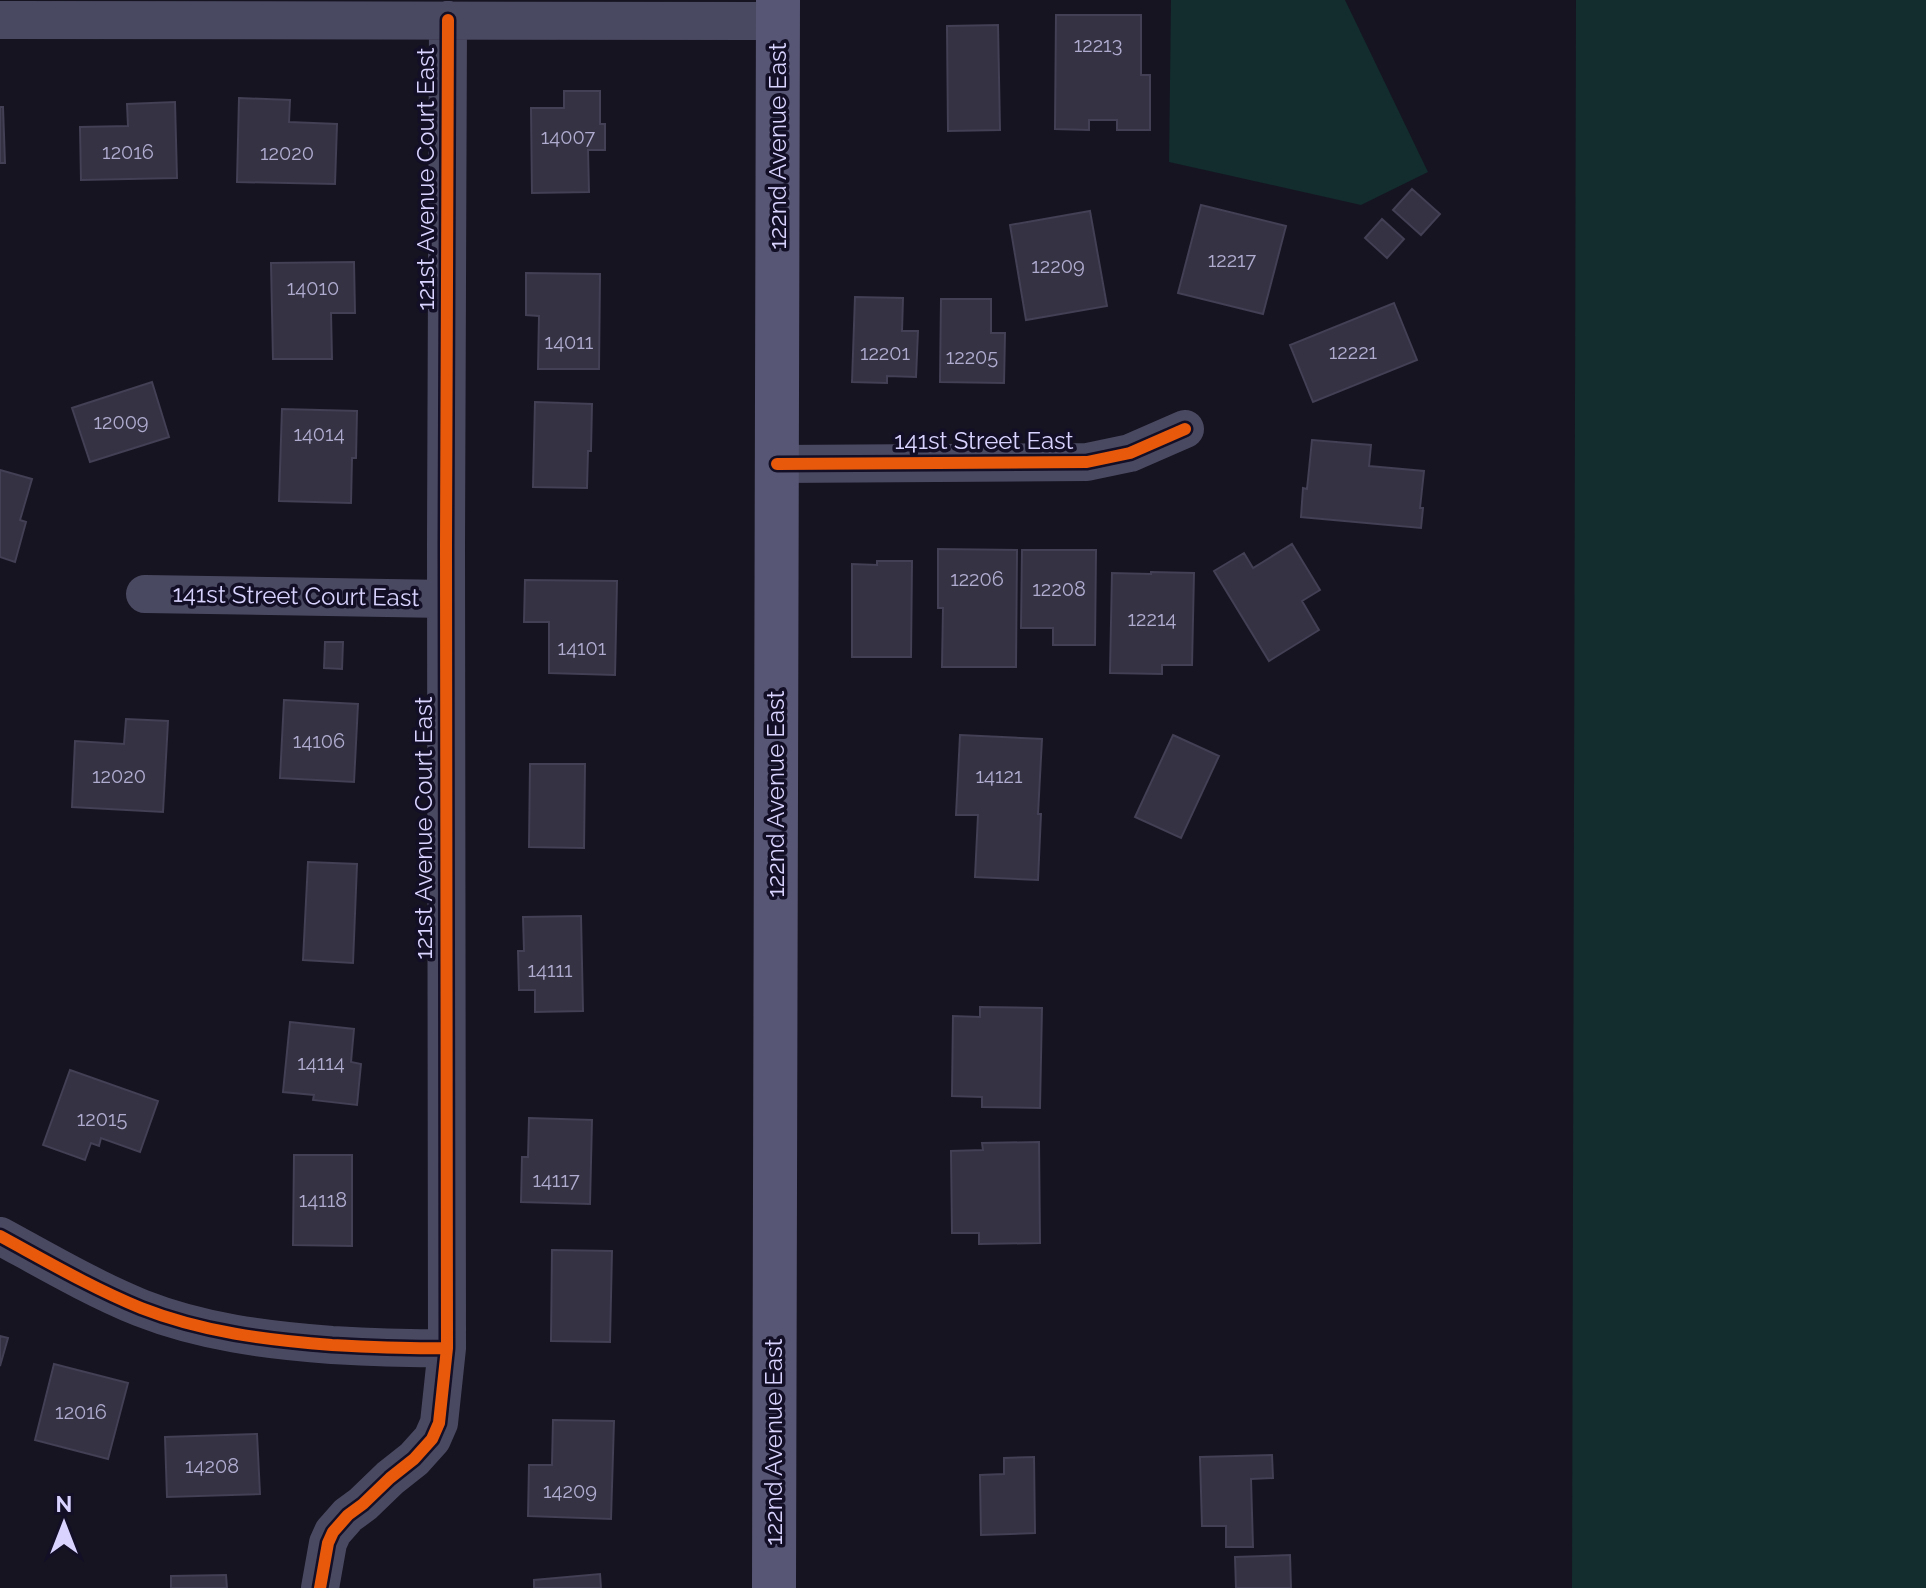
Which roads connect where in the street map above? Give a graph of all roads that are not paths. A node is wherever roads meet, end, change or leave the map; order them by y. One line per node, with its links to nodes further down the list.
1 (778, 10): 3 (street); 5 (main road, 122nd Avenue East)
2 (0, 20): 3 (street)
3 (448, 20): 7 (street, 121st Avenue Court East)
4 (1185, 429): 5 (street, 141st Street East)
5 (777, 464): 11 (main road, 122nd Avenue East)
6 (145, 594): 7 (street, 141st Street Court East)
7 (446, 599): 9 (street, 121st Avenue Court East)
8 (0, 1236): 9 (street)
9 (447, 1348): 10 (street, 121st Avenue Court East)
10 (320, 1588)
11 (774, 1588)

